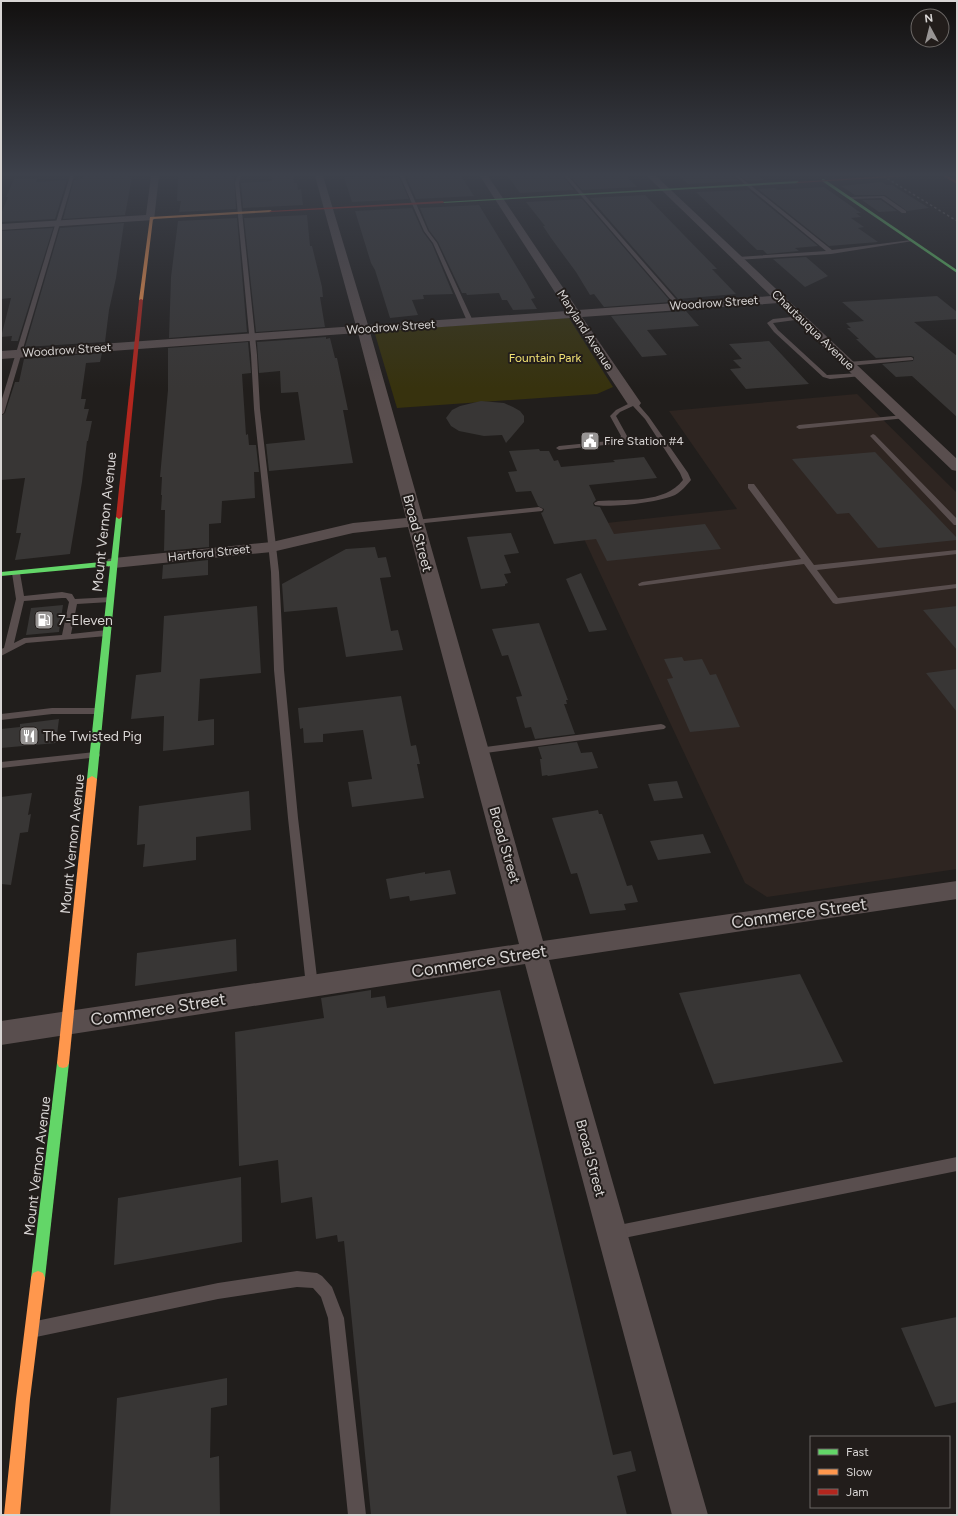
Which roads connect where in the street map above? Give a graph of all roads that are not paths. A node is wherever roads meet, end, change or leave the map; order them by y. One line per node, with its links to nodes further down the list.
1 (52, 247): 23 (lane)
2 (148, 247): 22 (street, Mount Vernon Avenue)
3 (243, 247): 21 (lane)
4 (339, 247): 20 (street, Broad Street)
5 (437, 247): 19 (lane)
6 (530, 247): 17 (street, Maryland Avenue)
7 (627, 247): 16 (lane)
8 (725, 247): 13 (street, Chautauqua Avenue)
9 (825, 247): 12 (lane)
10 (869, 247): 12 (lane)
11 (920, 247): 14 (street)
12 (831, 252): 13 (lane)
13 (738, 259): 15 (street, Chautauqua Avenue)
14 (957, 272)
15 (780, 299): 16 (street, Woodrow Street); 18 (street, Chautauqua Avenue)
16 (679, 306): 17 (street, Woodrow Street)
17 (574, 314): 19 (street, Woodrow Street); 28 (street, Maryland Avenue)
18 (801, 318): 26 (street, Chautauqua Avenue); 27 (lane)
19 (470, 321): 20 (street, Woodrow Street)
20 (363, 329): 21 (street, Woodrow Street); 38 (street, Broad Street)
21 (252, 337): 22 (street, Woodrow Street); 40 (lane)
22 (136, 345): 23 (street, Woodrow Street); 42 (street, Mount Vernon Avenue)
23 (18, 354): 24 (street, Woodrow Street); 29 (lane)
24 (1, 355)
25 (912, 359): 26 (lane)
26 (848, 364): 27 (street, Chautauqua Avenue)
27 (860, 375): 30 (street, Chautauqua Avenue)
28 (634, 403): 33 (lane); 36 (lane)
29 (1, 413)
30 (904, 417): 31 (lane); 34 (street, Chautauqua Avenue)
31 (799, 427)
32 (873, 436): 39 (lane)
33 (559, 448)
34 (957, 467)
35 (751, 486): 43 (lane)
36 (598, 503)
37 (539, 509): 38 (lane)
38 (415, 522): 40 (street, Hartford Street); 57 (street, Broad Street)
39 (957, 523)
40 (272, 547): 42 (street, Hartford Street); 62 (lane)
41 (957, 552): 43 (lane)
42 (114, 563): 44 (street, Hartford Street); 49 (street, Mount Vernon Avenue)
43 (809, 564): 46 (lane); 47 (lane)
44 (16, 573): 45 (street, Hartford Street); 48 (lane)
45 (1, 574)
46 (642, 584)
47 (957, 586)
48 (20, 599): 50 (lane); 53 (lane)
49 (110, 599): 50 (lane); 51 (street, Mount Vernon Avenue)
50 (73, 602): 52 (lane)
51 (107, 633): 52 (lane); 54 (street, Mount Vernon Avenue)
52 (66, 637): 53 (lane)
53 (4, 651)
54 (99, 711): 55 (lane); 58 (street, Mount Vernon Avenue)
55 (1, 717)
56 (661, 727): 57 (lane)
57 (478, 751): 61 (street, Broad Street)
58 (95, 755): 59 (lane); 63 (street, Mount Vernon Avenue)
59 (1, 765)
60 (957, 890): 61 (street, Commerce Street)
61 (535, 952): 62 (street, Commerce Street); 66 (street, Broad Street)
62 (312, 986): 63 (street, Commerce Street)
63 (68, 1023): 64 (street, Commerce Street); 67 (street, Mount Vernon Avenue)
64 (1, 1033)
65 (957, 1164): 66 (lane)
66 (612, 1234): 70 (street, Broad Street)
67 (32, 1330): 68 (street, Mount Vernon Avenue); 69 (lane)
68 (12, 1515)
69 (357, 1515)
70 (690, 1515)

